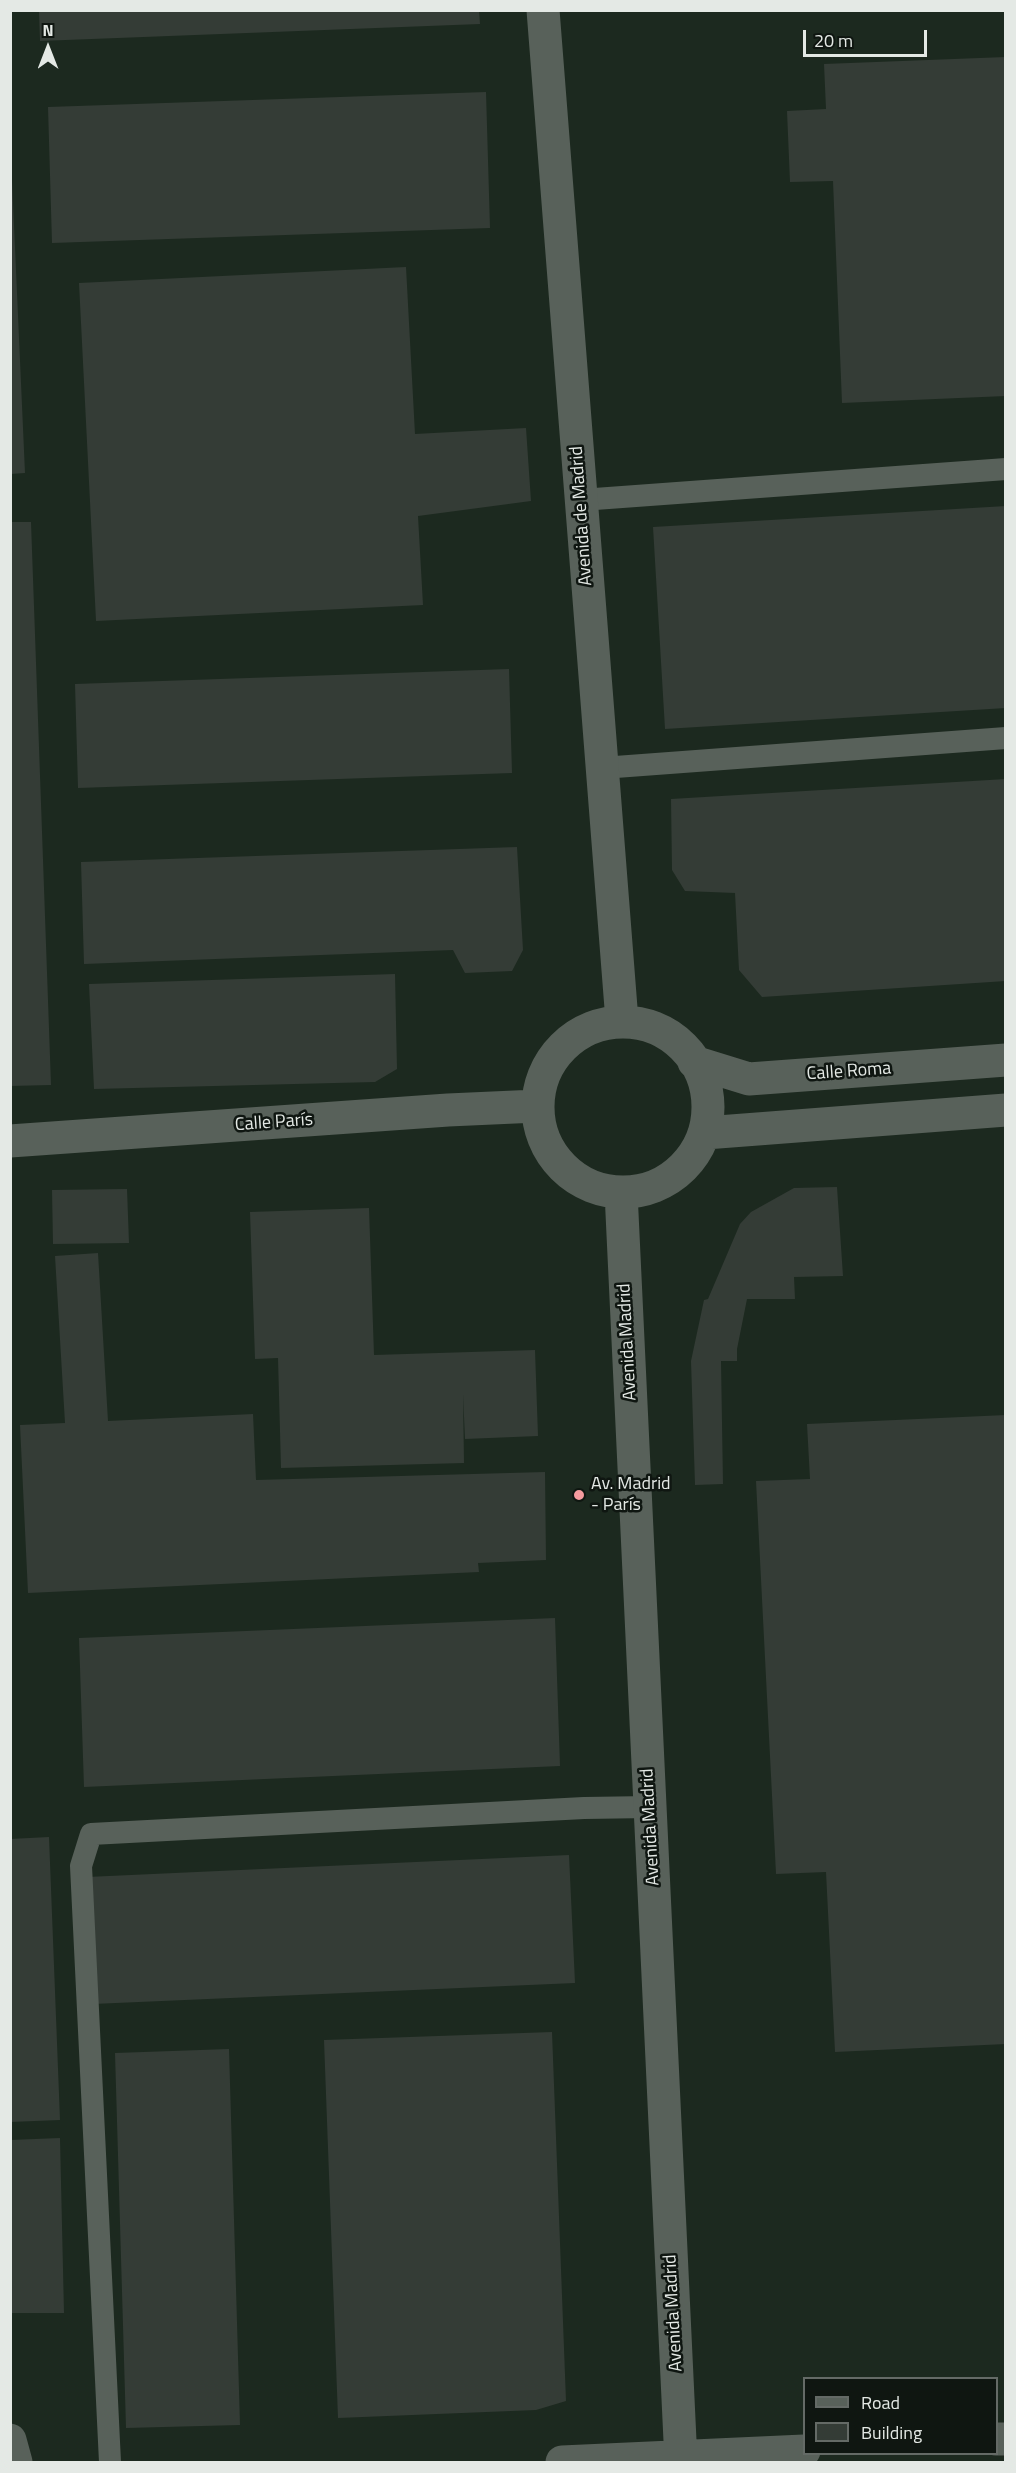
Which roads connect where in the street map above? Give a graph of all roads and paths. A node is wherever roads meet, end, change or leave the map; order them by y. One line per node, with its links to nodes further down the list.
1 (543, 10): 3 (street, Avenida de Madrid)
2 (1005, 469): 3 (lane)
3 (581, 500): 5 (street, Avenida de Madrid)
4 (1005, 738): 5 (lane)
5 (602, 768): 6 (street, Avenida de Madrid)
6 (621, 1021): 8 (street); 9 (street)
7 (1005, 1060): 8 (street, Calle Roma)
8 (694, 1062): 11 (street)
9 (537, 1106): 12 (street, Calle París); 13 (street)
10 (1005, 1110): 11 (street)
11 (705, 1133): 13 (street)
12 (10, 1141)
13 (621, 1192): 14 (street, Avenida Madrid)
14 (650, 1807): 17 (street, Avenida Madrid); 19 (lane)
15 (10, 2440): 18 (street)
16 (803, 2451): 17 (street)
17 (681, 2460): 20 (street)
18 (16, 2463)
19 (110, 2463)
20 (562, 2463)

